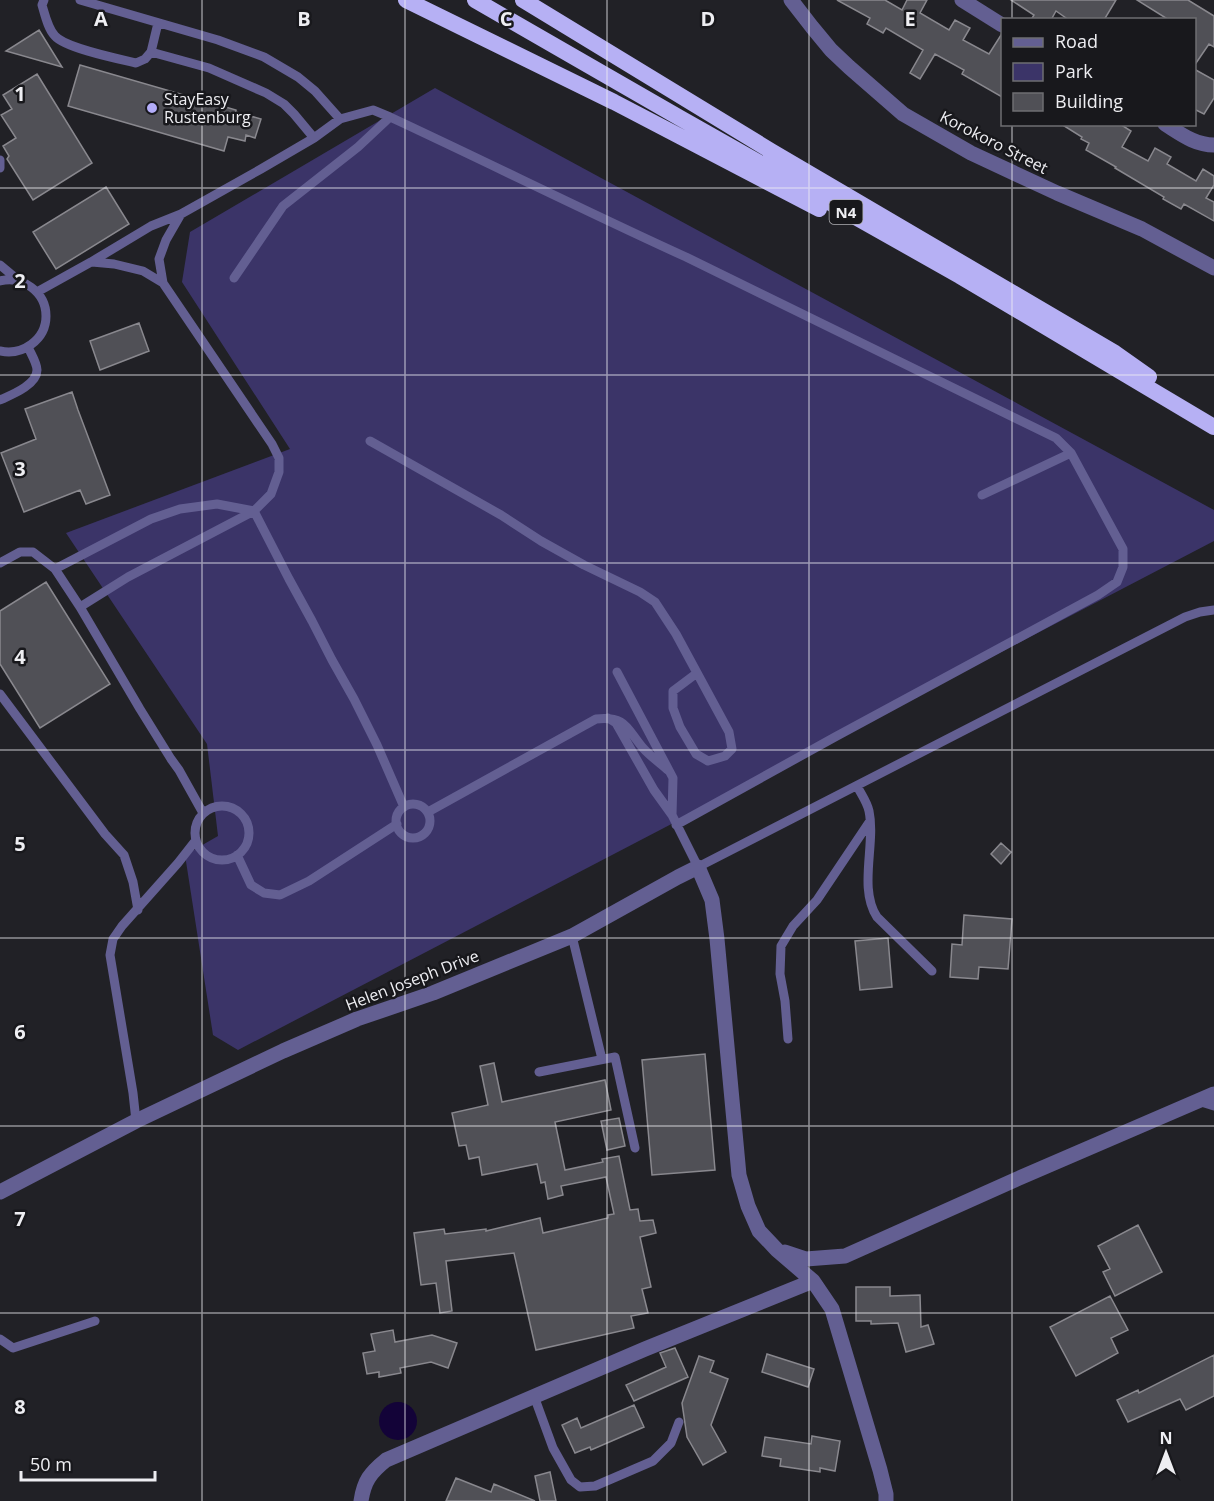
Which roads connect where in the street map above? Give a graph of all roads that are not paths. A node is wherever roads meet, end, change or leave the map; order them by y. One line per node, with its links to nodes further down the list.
1 (44, 0): 10 (lane)
2 (80, 0): 8 (lane)
3 (406, 0): 22 (highway)
4 (475, 0): 22 (highway, N4)
5 (523, 0): 31 (highway)
6 (791, 0): 21 (street, Korokoro Street)
7 (962, 0): 9 (street)
8 (158, 23): 10 (lane); 12 (lane)
9 (1001, 24)
10 (151, 52): 14 (lane)
11 (390, 117): 12 (lane); 23 (lane); 33 (lane)
12 (339, 119): 14 (lane)
13 (1168, 126): 15 (street)
14 (314, 138): 18 (lane)
15 (1214, 145)
16 (0, 160): 17 (lane)
17 (0, 168)
18 (181, 214): 19 (lane); 26 (lane)
19 (91, 262): 26 (lane); 27 (lane)
20 (0, 265): 24 (lane)
21 (1214, 268)
22 (960, 276): 31 (highway, N4)
23 (234, 278)
24 (18, 280): 25 (lane); 27 (lane)
25 (0, 281)
26 (163, 283): 35 (lane)
27 (37, 292): 28 (lane)
28 (28, 347): 29 (lane); 30 (lane)
29 (0, 351)
30 (0, 400)
31 (1212, 426)
32 (370, 441): 41 (lane)
33 (1071, 453): 34 (lane); 52 (lane)
34 (982, 495)
35 (254, 511): 37 (lane); 38 (lane); 46 (lane)
36 (0, 563): 37 (lane)
37 (55, 569): 38 (lane)
38 (80, 607): 48 (lane)
39 (1214, 610): 45 (lane)
40 (617, 672): 44 (lane)
41 (697, 673): 41 (lane)
42 (0, 694): 56 (lane)
43 (608, 718): 44 (lane); 47 (lane); 49 (lane)
44 (669, 771): 49 (lane)
45 (857, 786): 50 (lane); 55 (lane)
46 (404, 807): 47 (lane); 51 (lane)
47 (428, 812): 51 (lane)
48 (203, 813): 53 (lane); 54 (lane)
49 (672, 815): 52 (lane)
50 (870, 821): 58 (lane); 59 (lane)
51 (396, 824): 54 (lane)
52 (676, 825): 55 (lane)
53 (196, 840): 54 (lane); 56 (lane)
54 (237, 855)
55 (698, 867): 57 (street, Helen Joseph Drive); 68 (street)
56 (138, 910): 65 (lane)
57 (572, 936): 60 (lane); 65 (street, Helen Joseph Drive)
58 (932, 971)
59 (788, 1039)
60 (602, 1059): 61 (lane); 66 (lane)
61 (539, 1072)
62 (1214, 1094): 63 (street)
63 (1198, 1101): 64 (lane); 68 (street)
64 (1214, 1106)
65 (136, 1121): 67 (street, Helen Joseph Drive)
66 (635, 1148)
67 (0, 1192)
68 (777, 1250): 69 (street)
69 (813, 1281): 72 (street); 75 (street)
70 (95, 1321): 71 (lane)
71 (0, 1339)
72 (534, 1396): 73 (lane); 74 (street)
73 (679, 1422)
74 (361, 1501)
75 (886, 1501)

